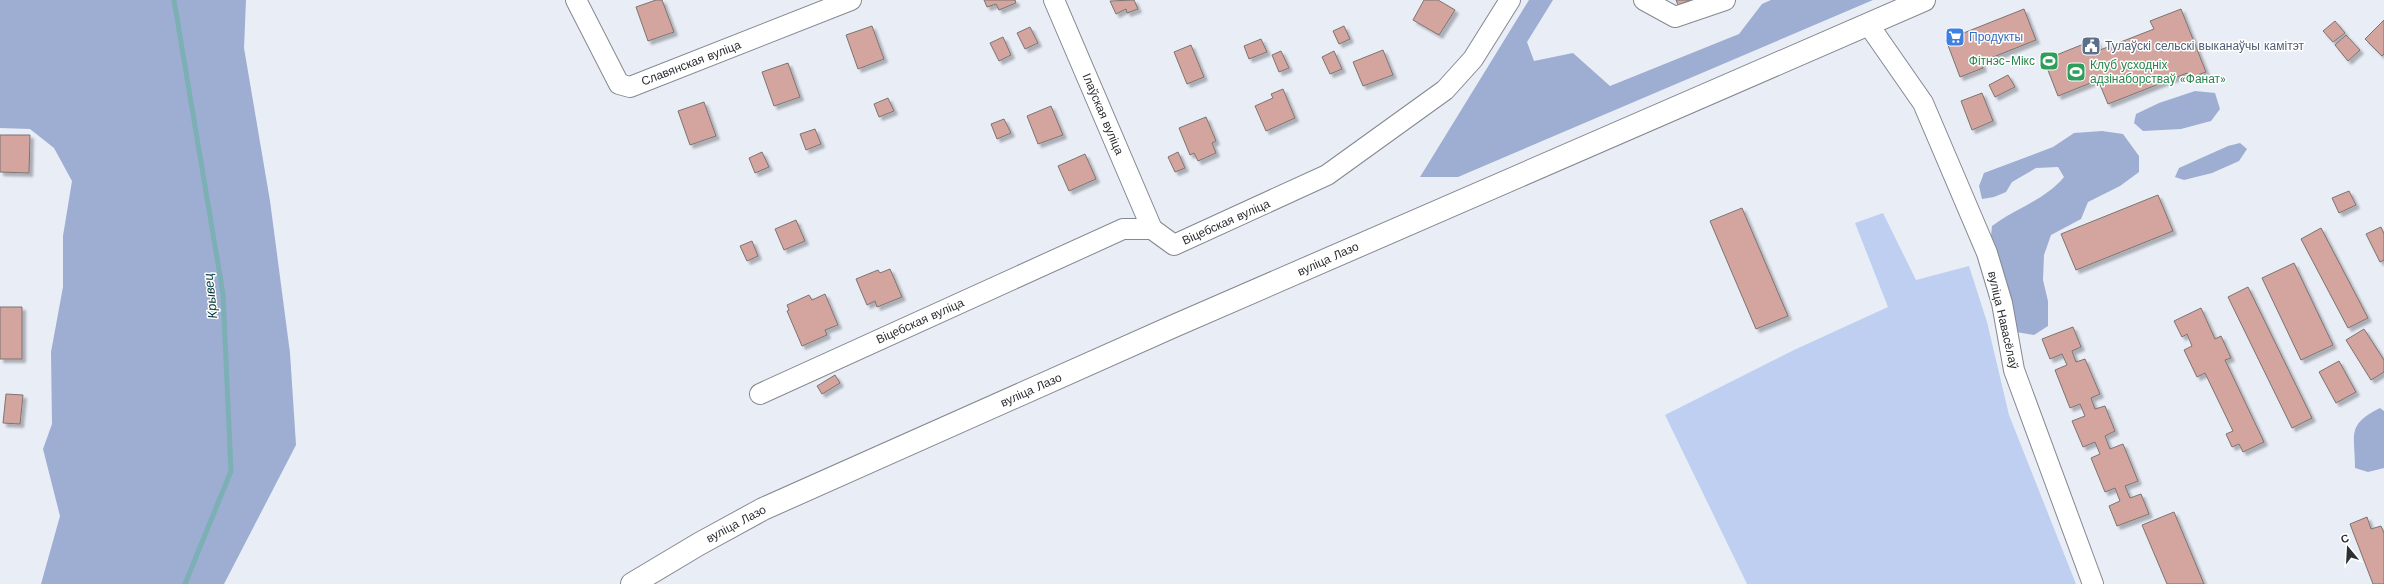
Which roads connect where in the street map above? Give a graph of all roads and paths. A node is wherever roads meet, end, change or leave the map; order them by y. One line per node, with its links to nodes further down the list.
1 (576, 0): 2 (street, Славянская вуліца)
2 (851, 0)
3 (1054, 0): 9 (street, Ілаўская вуліца)
4 (1510, 0): 9 (street, Віцебская вуліца)
5 (1644, 0): 6 (street)
6 (1725, 0)
7 (1924, 0): 8 (main road, вуліца Лазо)
8 (1868, 24): 11 (main road, вуліца Лазо); 12 (street, вуліца Навасёлаў)
9 (1152, 229): 10 (street, Віцебская вуліца)
10 (760, 394)
11 (632, 584)
12 (2093, 584)

